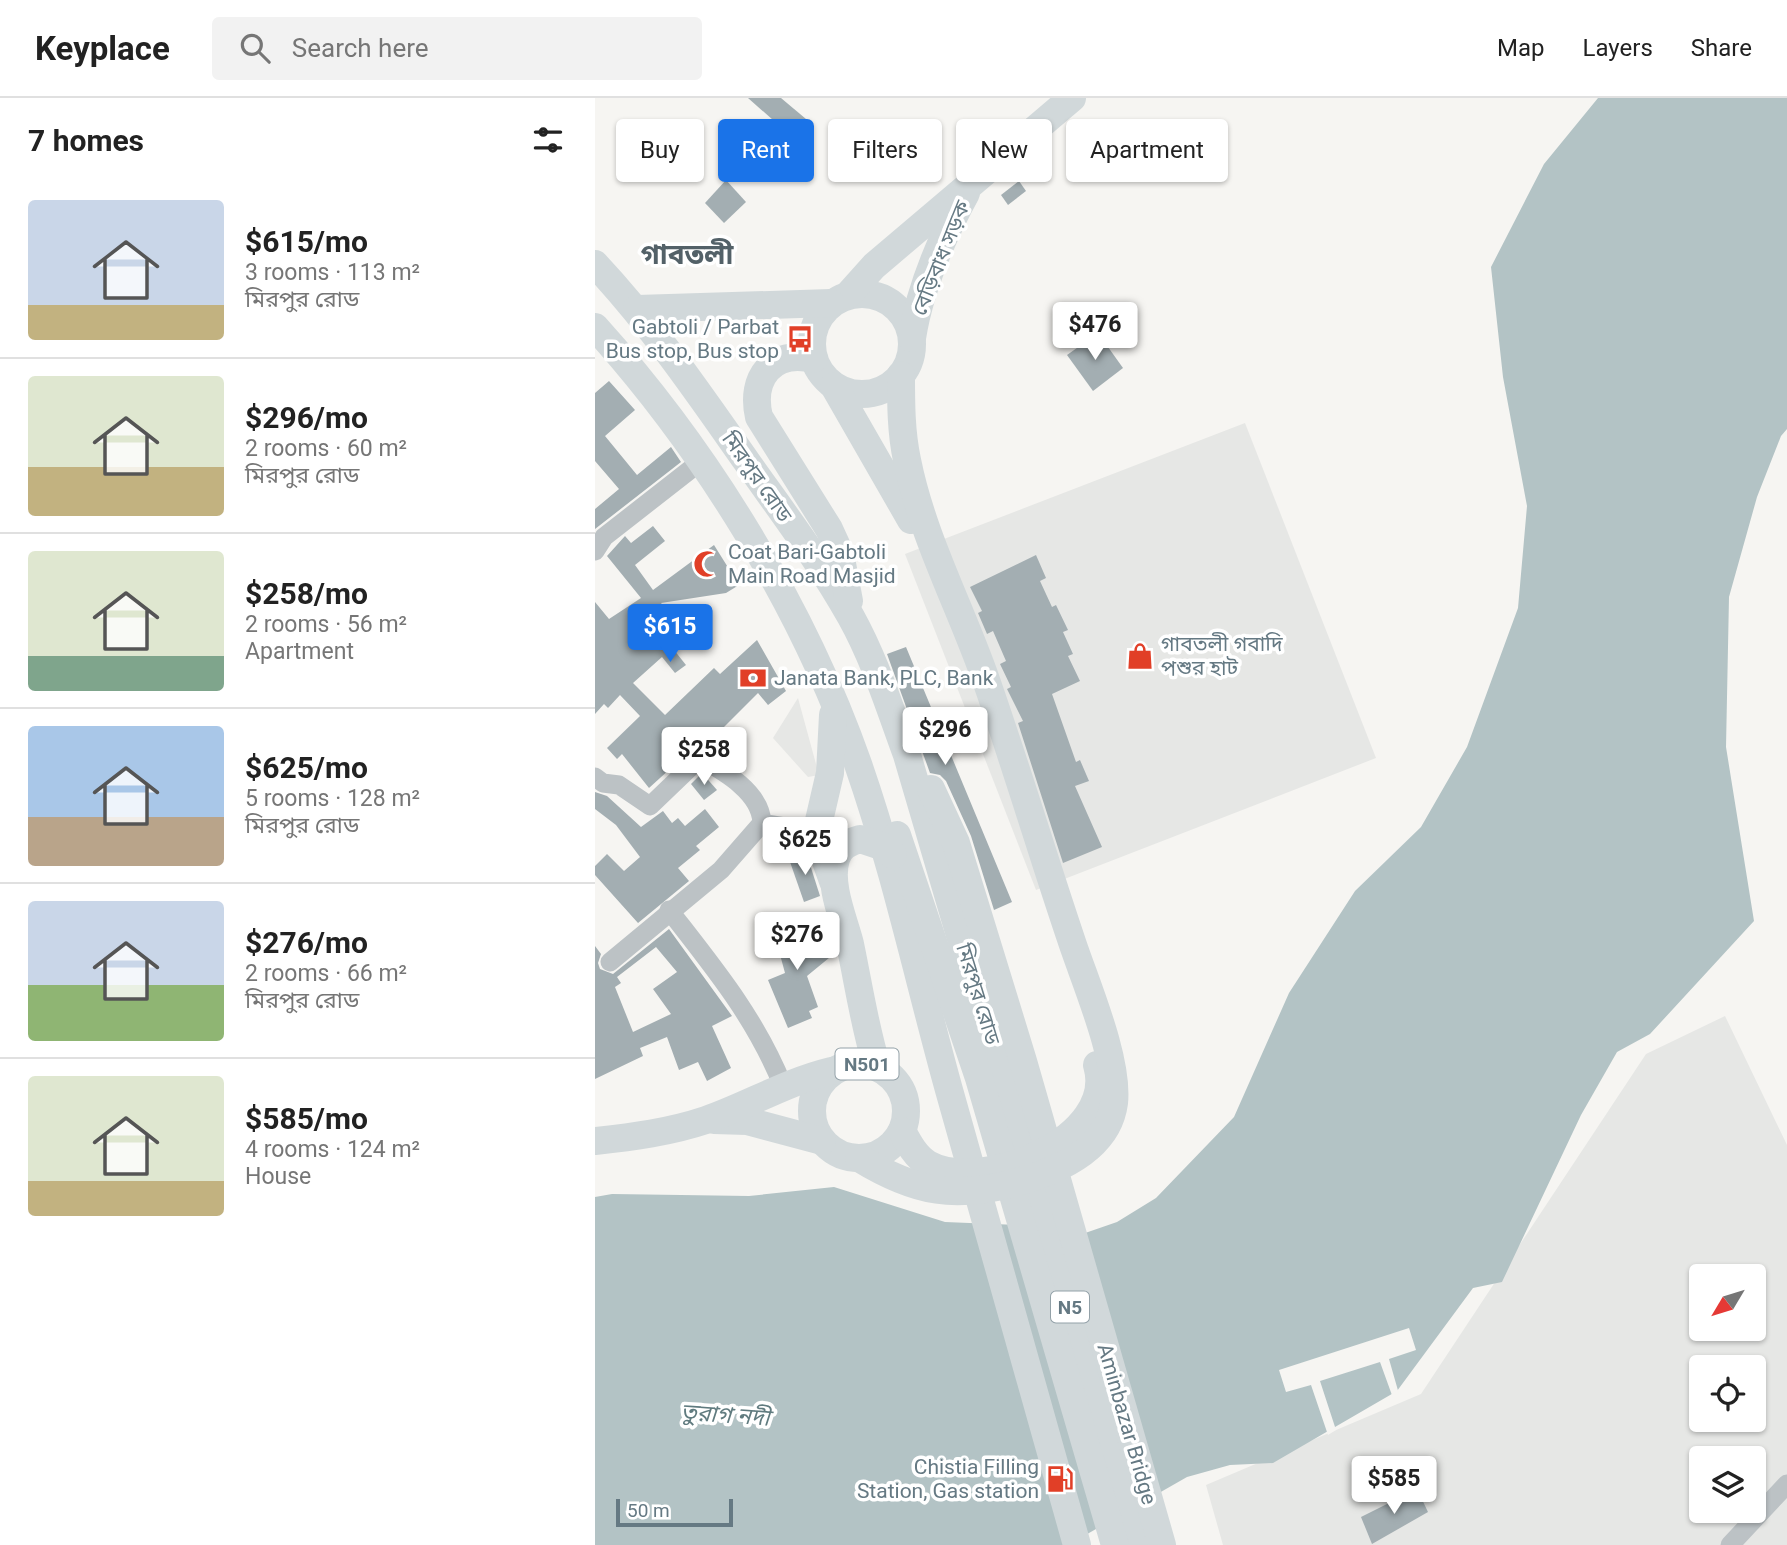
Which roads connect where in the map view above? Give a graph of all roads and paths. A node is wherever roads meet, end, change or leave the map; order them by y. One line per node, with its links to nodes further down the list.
1 (1072, 98): 2 (highway, বেড়িবাধ সড়ক)
2 (1047, 119)
3 (971, 182): 6 (highway, বেড়িবাধ সড়ক)
4 (972, 182): 9 (highway, বেড়িবাধ সড়ক)
5 (595, 264): 7 (highway, মিরপুর রোড)
6 (840, 299): 7 (highway); 9 (highway); 10 (highway)
7 (637, 309): 15 (highway, মিরপুর রোড)
8 (595, 327): 13 (highway, মিরপুর রোড)
9 (912, 338): 11 (highway)
10 (814, 359): 12 (highway); 15 (highway)
11 (901, 375): 12 (highway); 34 (highway)
12 (834, 386): 31 (highway)
13 (700, 462): 14 (street); 16 (highway, মিরপুর রোড)
14 (595, 551)
15 (852, 618): 28 (highway, মিরপুর রোড)
16 (834, 700): 19 (highway, N501); 20 (highway, মিরপুর রোড); 21 (highway, N5)
17 (595, 777): 18 (street)
18 (762, 823): 19 (street); 23 (street)
19 (818, 825): 22 (highway, N501)
20 (884, 847): 21 (highway); 22 (highway, N501); 36 (highway, মিরপুর রোড)
21 (911, 871): 28 (highway, N5)
22 (837, 890): 25 (highway, N501)
23 (669, 910): 24 (street); 29 (street)
24 (610, 961)
25 (861, 1013): 26 (highway, N501); 27 (highway)
26 (877, 1067): 27 (highway, N501); 31 (highway, N501)
27 (836, 1069): 29 (highway, N501); 33 (highway, N501)
28 (1001, 1069): 37 (highway, N5); 38 (highway, Aminbazar Bridge / N5); 39 (highway, Aminbazar Bridge)
29 (783, 1086): 30 (highway, N501)
30 (708, 1119): 32 (highway, N501); 33 (highway, N501)
31 (902, 1131): 34 (highway)
32 (595, 1141)
33 (822, 1141): 34 (highway, N501)
34 (859, 1158)
35 (1787, 1485): 40 (street)
36 (1077, 1545)
37 (1115, 1545)
38 (1139, 1545)
39 (1162, 1545)
40 (1730, 1545)

